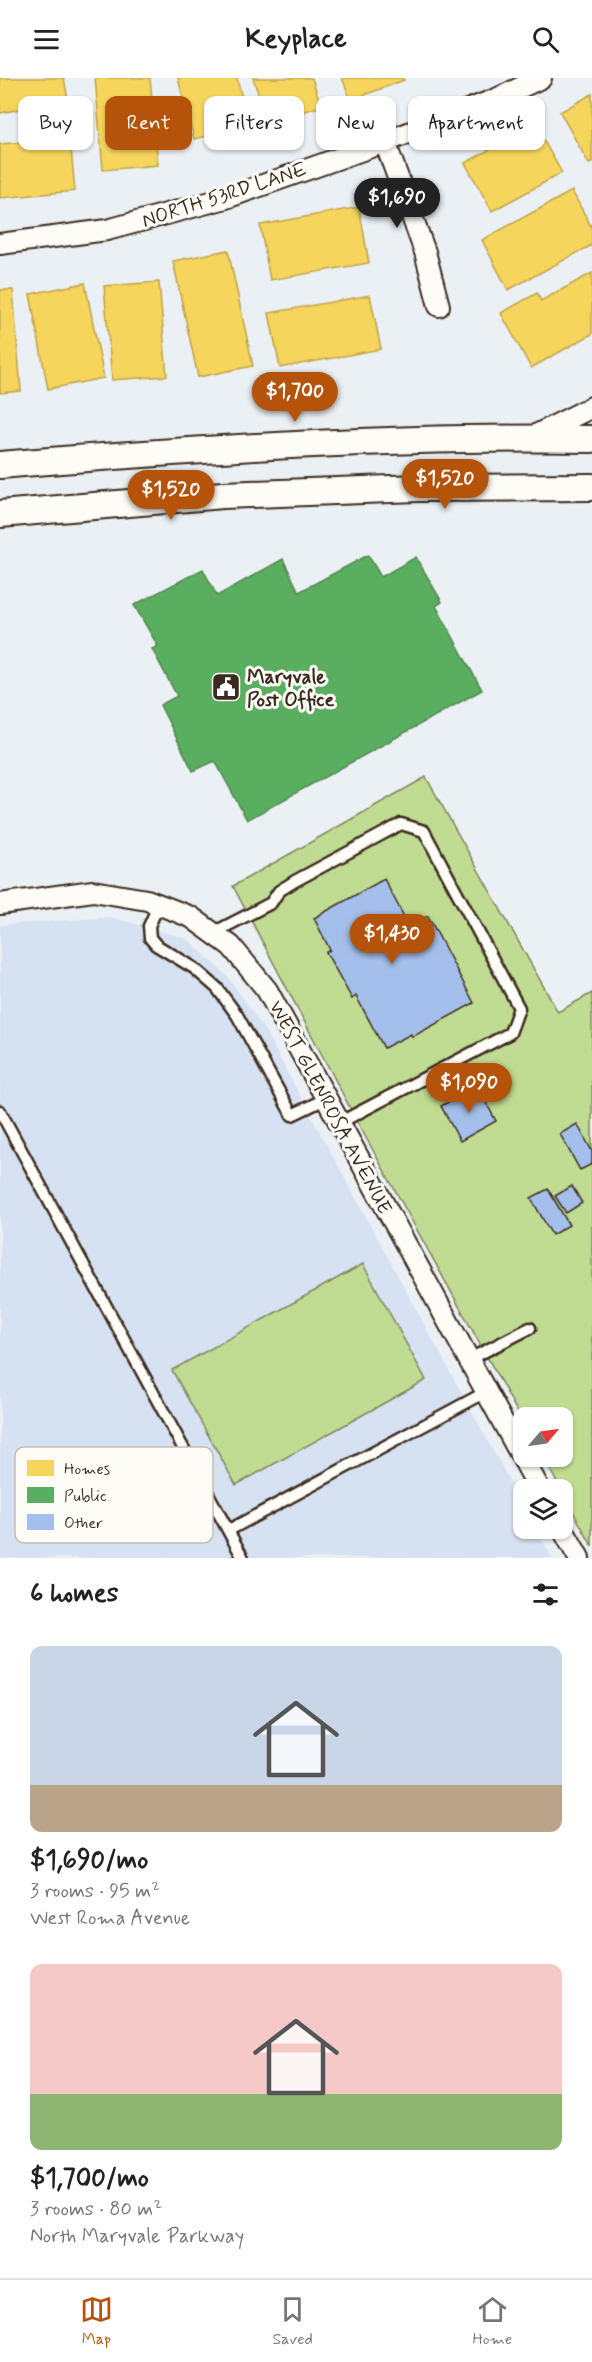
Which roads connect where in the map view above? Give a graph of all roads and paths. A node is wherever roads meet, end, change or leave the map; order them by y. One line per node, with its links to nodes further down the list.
1 (541, 78): 2 (street, NORTH 53RD LANE)
2 (396, 138)
3 (363, 150): 5 (street, NORTH 53RD LANE)
4 (389, 150): 6 (street)
5 (0, 244)
6 (439, 306)
7 (592, 407): 8 (street)
8 (530, 438): 9 (street); 10 (street)
9 (592, 440)
10 (0, 465)
11 (592, 487): 12 (street)
12 (0, 514)
13 (0, 904): 14 (street, WEST GLENROSA AVENUE)
14 (159, 904): 15 (street, WEST GLENROSA AVENUE); 16 (lane)
15 (213, 933): 16 (street, WEST GLENROSA AVENUE); 18 (lane)
16 (325, 1099): 18 (street, WEST GLENROSA AVENUE)
17 (0, 1111): 22 (lane)
18 (339, 1123): 20 (street, WEST GLENROSA AVENUE)
19 (530, 1328): 20 (lane)
20 (468, 1360): 21 (street, WEST GLENROSA AVENUE)
21 (486, 1392): 23 (street, WEST GLENROSA AVENUE); 25 (lane)
22 (184, 1447)
23 (534, 1479)
24 (213, 1501): 25 (lane)
25 (229, 1530): 27 (lane)
26 (568, 1539): 28 (street)
27 (243, 1558)
28 (579, 1558)

